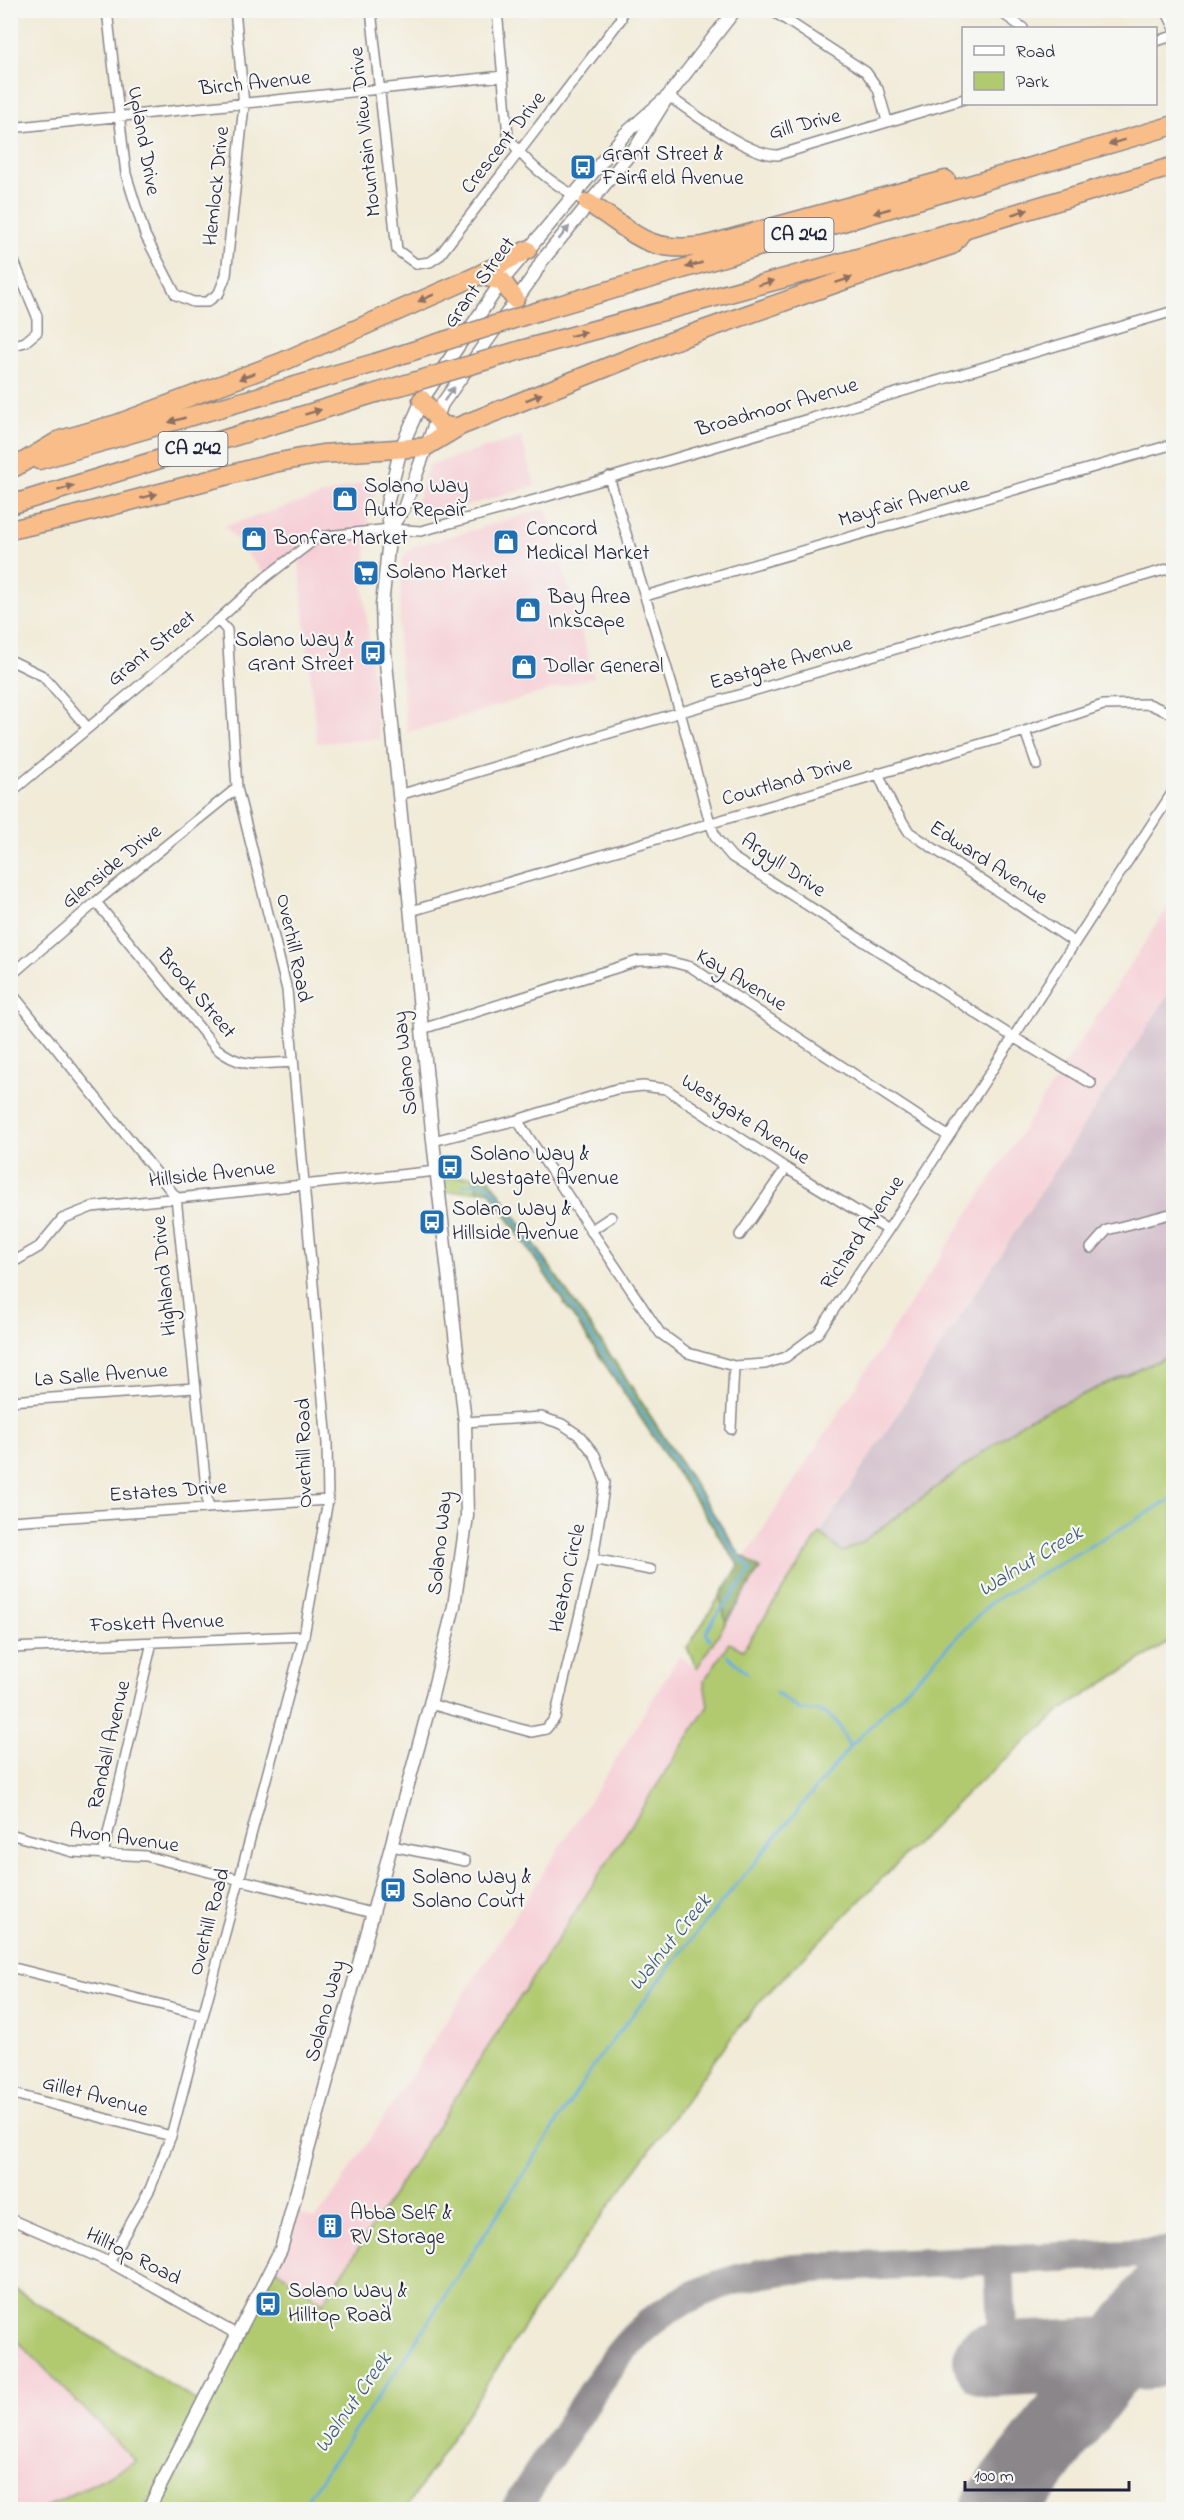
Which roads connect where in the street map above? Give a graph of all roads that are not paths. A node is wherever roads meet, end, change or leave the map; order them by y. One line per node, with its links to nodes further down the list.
1 (107, 10): 20 (street, Upland Drive)
2 (235, 10): 19 (street, Hemlock Drive)
3 (371, 10): 16 (street, Mountain View Drive)
4 (497, 10): 15 (street)
5 (628, 10): 10 (street, Crescent Drive)
6 (735, 10): 17 (street, Grant Street)
7 (771, 10): 21 (street)
8 (998, 10): 11 (street)
9 (1166, 10): 12 (street)
10 (621, 15): 24 (street, Crescent Drive)
11 (1022, 27)
12 (1173, 27)
13 (1173, 36): 14 (street)
14 (1157, 40)
15 (503, 76): 16 (street, Birch Avenue); 24 (street)
16 (379, 88): 19 (street, Birch Avenue); 29 (street, Mountain View Drive)
17 (668, 96): 21 (street, Gill Drive); 27 (street, Grant Street)
18 (962, 99): 21 (street, Gill Drive)
19 (244, 105): 20 (street, Birch Avenue); 34 (street, Hemlock Drive)
20 (118, 116): 23 (street, Birch Avenue); 34 (street, Upland Drive)
21 (887, 121)
22 (1173, 125): 25 (highway, CA 242, one-way to 25)
23 (10, 128)
24 (518, 153): 27 (street); 29 (street, Crescent Drive)
25 (1059, 159): 27 (highway); 44 (highway, CA 242, one-way to 44, bridge)
26 (1173, 166): 28 (highway, CA 242, one-way to 26)
27 (580, 199): 30 (street, Grant Street); 35 (street, Grant Street, one-way to 27)
28 (964, 229): 40 (highway, one-way to 28); 46 (highway, CA 242, one-way to 28, bridge)
29 (397, 250)
30 (527, 250): 32 (highway); 33 (street, Grant Street)
31 (10, 252): 37 (street)
32 (479, 275): 33 (highway); 44 (highway, one-way to 44)
33 (502, 281): 35 (highway); 38 (street, Grant Street)
34 (219, 293)
35 (515, 299): 39 (street, Grant Street, one-way to 35)
36 (1173, 311): 45 (street, Broadmoor Avenue)
37 (10, 346)
38 (422, 400): 39 (highway); 43 (street, Grant Street)
39 (436, 420): 40 (highway); 42 (street, Grant Street)
40 (456, 428): 42 (highway)
41 (1173, 444): 50 (street, Mayfair Avenue)
42 (425, 447): 43 (highway); 47 (street, Grant Street)
43 (401, 448): 47 (street, Grant Street); 48 (highway, one-way to 43)
44 (13, 467)
45 (609, 477): 47 (street, Broadmoor Avenue); 50 (street, Argyll Drive)
46 (10, 505)
47 (390, 529): 51 (street, Grant Street); 62 (street, Solano Way)
48 (10, 530)
49 (1173, 567): 53 (street, Eastgate Avenue)
50 (645, 596): 53 (street, Argyll Drive)
51 (218, 620): 55 (street, Grant Street); 59 (street, Overhill Road)
52 (10, 660): 55 (street)
53 (680, 712): 62 (street, Eastgate Avenue); 63 (street, Argyll Drive)
54 (1173, 715): 56 (street, Courtland Drive)
55 (87, 726): 61 (street, Grant Street)
56 (1025, 731): 57 (street); 58 (street, Courtland Drive)
57 (1037, 765)
58 (878, 773): 63 (street, Courtland Drive); 66 (street, Edward Avenue)
59 (237, 788): 64 (street, Glenside Drive); 71 (street, Overhill Road)
60 (1173, 790): 66 (street, Richard Avenue)
61 (10, 793)
62 (399, 795): 65 (street, Solano Way)
63 (710, 823): 65 (street, Courtland Drive); 70 (street, Argyll Drive)
64 (96, 902): 67 (street, Glenside Drive); 71 (street, Brook Street)
65 (411, 911): 69 (street, Solano Way)
66 (1074, 942): 70 (street, Richard Avenue)
67 (10, 976)
68 (10, 991): 79 (street, Highland Drive)
69 (422, 1029): 74 (street, Kay Avenue); 75 (street, Solano Way)
70 (1013, 1037): 72 (street, Argyll Drive); 74 (street, Richard Avenue)
71 (293, 1062): 78 (street, Overhill Road)
72 (1091, 1083)
73 (517, 1120): 75 (street, Westgate Avenue); 76 (street, Westgate Avenue); 83 (street, Richard Avenue)
74 (948, 1136): 82 (street, Richard Avenue)
75 (433, 1141): 77 (street, Solano Way)
76 (786, 1168): 82 (street, Westgate Avenue); 84 (street)
77 (437, 1170): 78 (street, Hillside Avenue); 90 (street, Solano Way)
78 (305, 1183): 79 (street, Hillside Avenue); 92 (street, Overhill Road)
79 (176, 1197): 86 (street, Hillside Avenue); 88 (street, Highland Drive)
80 (1173, 1214): 85 (street)
81 (611, 1217): 83 (street)
82 (888, 1230): 87 (street, Richard Avenue)
83 (590, 1231): 87 (street, Richard Avenue)
84 (740, 1235)
85 (1091, 1248)
86 (10, 1264)
87 (734, 1366): 91 (street)
88 (194, 1388): 89 (street, La Salle Avenue); 93 (street, Highland Drive)
89 (10, 1401)
90 (465, 1422): 95 (street, Heaton Circle); 100 (street, Solano Way)
91 (731, 1429)
92 (328, 1500): 93 (street, Estates Drive); 97 (street, Overhill Road)
93 (208, 1507): 94 (street, Estates Drive)
94 (10, 1521)
95 (593, 1559): 96 (street); 100 (street, Heaton Circle)
96 (651, 1570)
97 (304, 1636): 98 (street, Foskett Avenue); 105 (street, Overhill Road)
98 (152, 1642): 99 (street, Foskett Avenue); 103 (street, Randall Avenue)
99 (10, 1648)
100 (430, 1704): 102 (street, Solano Way)
101 (10, 1834): 103 (street, Avon Avenue)
102 (392, 1846): 104 (street); 106 (street, Solano Way)
103 (103, 1855): 105 (street, Avon Avenue)
104 (465, 1861)
105 (240, 1879): 106 (street, Avon Avenue); 108 (street, Overhill Road)
106 (372, 1913): 113 (street, Solano Way)
107 (10, 1967): 108 (street)
108 (203, 2015): 110 (street, Overhill Road)
109 (10, 2093): 110 (street, Gillet Avenue)
110 (171, 2136): 112 (street, Overhill Road)
111 (10, 2219): 112 (street, Hilltop Road)
112 (108, 2262): 113 (street, Hilltop Road)
113 (236, 2334): 114 (street, Solano Way)
114 (148, 2510)

